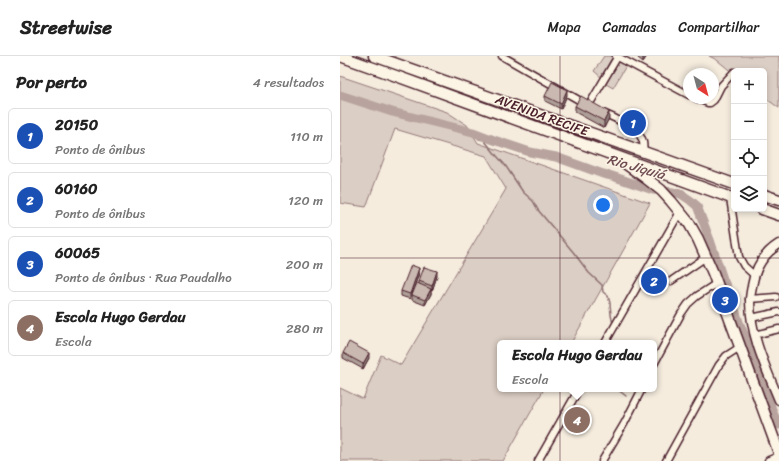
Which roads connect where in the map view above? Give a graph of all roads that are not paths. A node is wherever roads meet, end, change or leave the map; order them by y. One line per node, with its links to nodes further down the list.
1 (340, 56): 10 (main road, AVENIDA RECIFE)
2 (374, 56): 9 (main road, AVENIDA RECIFE)
3 (502, 56): 8 (street)
4 (617, 56): 7 (street); 8 (street)
5 (731, 75): 6 (street)
6 (719, 90)
7 (683, 92)
8 (589, 105): 9 (street)
9 (644, 151): 11 (main road, AVENIDA RECIFE)
10 (613, 155): 12 (main road, AVENIDA RECIFE); 14 (main road)
11 (731, 183)
12 (731, 199)
13 (767, 211): 16 (main road)
14 (680, 212): 18 (main road); 28 (street)
15 (733, 212): 19 (street)
16 (779, 215)
17 (779, 244): 19 (street)
18 (706, 257): 20 (street); 21 (main road)
19 (754, 275): 23 (street)
20 (671, 281)
21 (717, 283): 29 (main road); 30 (street)
22 (776, 297): 23 (street)
23 (749, 299): 25 (street)
24 (779, 312): 25 (street)
25 (750, 318): 27 (street)
26 (779, 329): 27 (street)
27 (754, 335): 33 (street)
28 (606, 340)
29 (740, 347): 34 (main road); 38 (street)
30 (657, 358)
31 (577, 392): 36 (street)
32 (640, 392): 37 (street)
33 (779, 400)
34 (779, 453)
35 (779, 458): 39 (street)
36 (538, 461)
37 (602, 461)
38 (666, 461)
39 (769, 461)

